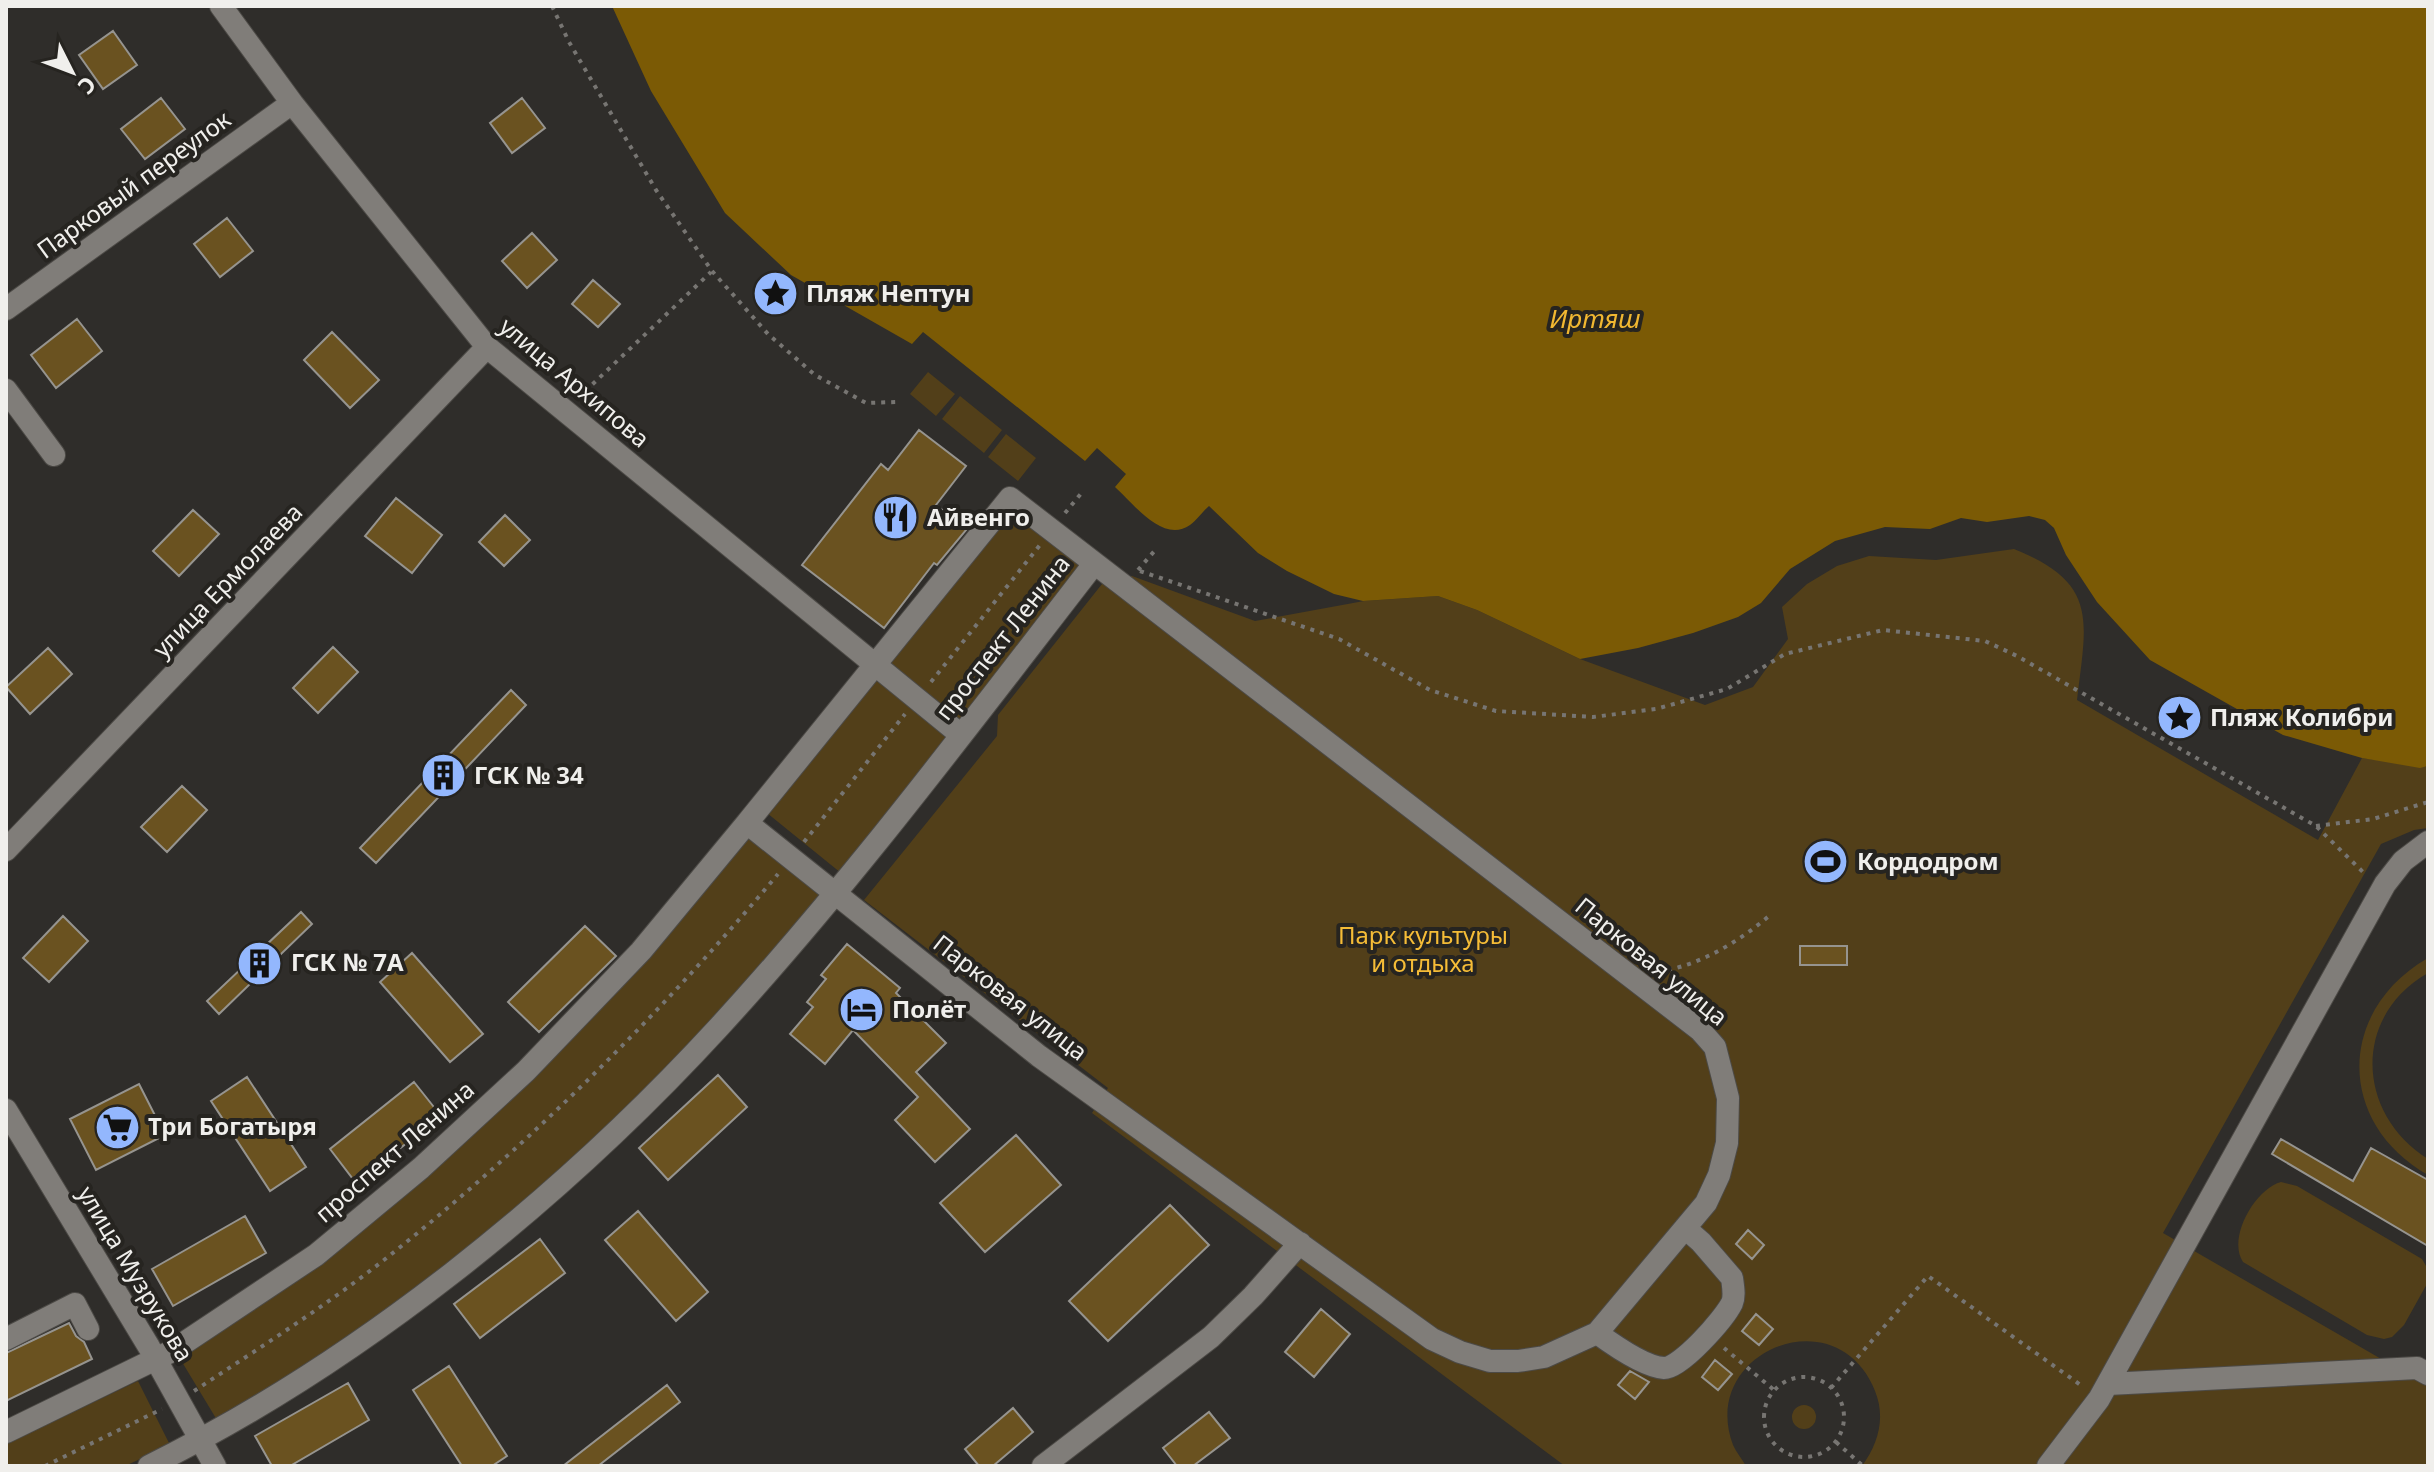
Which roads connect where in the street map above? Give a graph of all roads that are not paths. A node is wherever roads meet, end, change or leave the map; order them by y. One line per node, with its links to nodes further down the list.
1 (221, 6): 2 (street, улица Архипова)
2 (292, 103): 3 (street, Парковый переулок); 4 (street, улица Архипова)
3 (6, 309)
4 (487, 347): 8 (street, улица Архипова); 12 (street, улица Ермолаева)
5 (6, 390): 6 (street)
6 (54, 455)
7 (1098, 567): 8 (street, проспект Ленина); 9 (street, проспект Ленина); 15 (street, Парковая улица)
8 (876, 664): 9 (street, улица Архипова); 10 (street, проспект Ленина)
9 (961, 735): 13 (street, проспект Ленина)
10 (747, 823): 13 (street); 20 (street, проспект Ленина)
11 (2428, 842): 22 (street)
12 (6, 850)
13 (835, 893): 16 (street, Парковая улица); 24 (street, проспект Ленина)
14 (6, 1110): 20 (street, улица Музрукова)
15 (1685, 1228): 18 (street, Парковая улица); 18 (street)
16 (1300, 1243): 18 (street, Парковая улица); 27 (street)
17 (88, 1329): 19 (street)
18 (1597, 1333)
19 (6, 1339)
20 (156, 1360): 23 (street, проспект Ленина); 24 (street, улица Музрукова)
21 (2428, 1374): 22 (street)
22 (2103, 1392): 28 (street)
23 (6, 1432)
24 (201, 1439): 25 (street, проспект Ленина); 26 (street, улица Музрукова)
25 (149, 1466)
26 (215, 1466)
27 (1043, 1466)
28 (2048, 1466)

